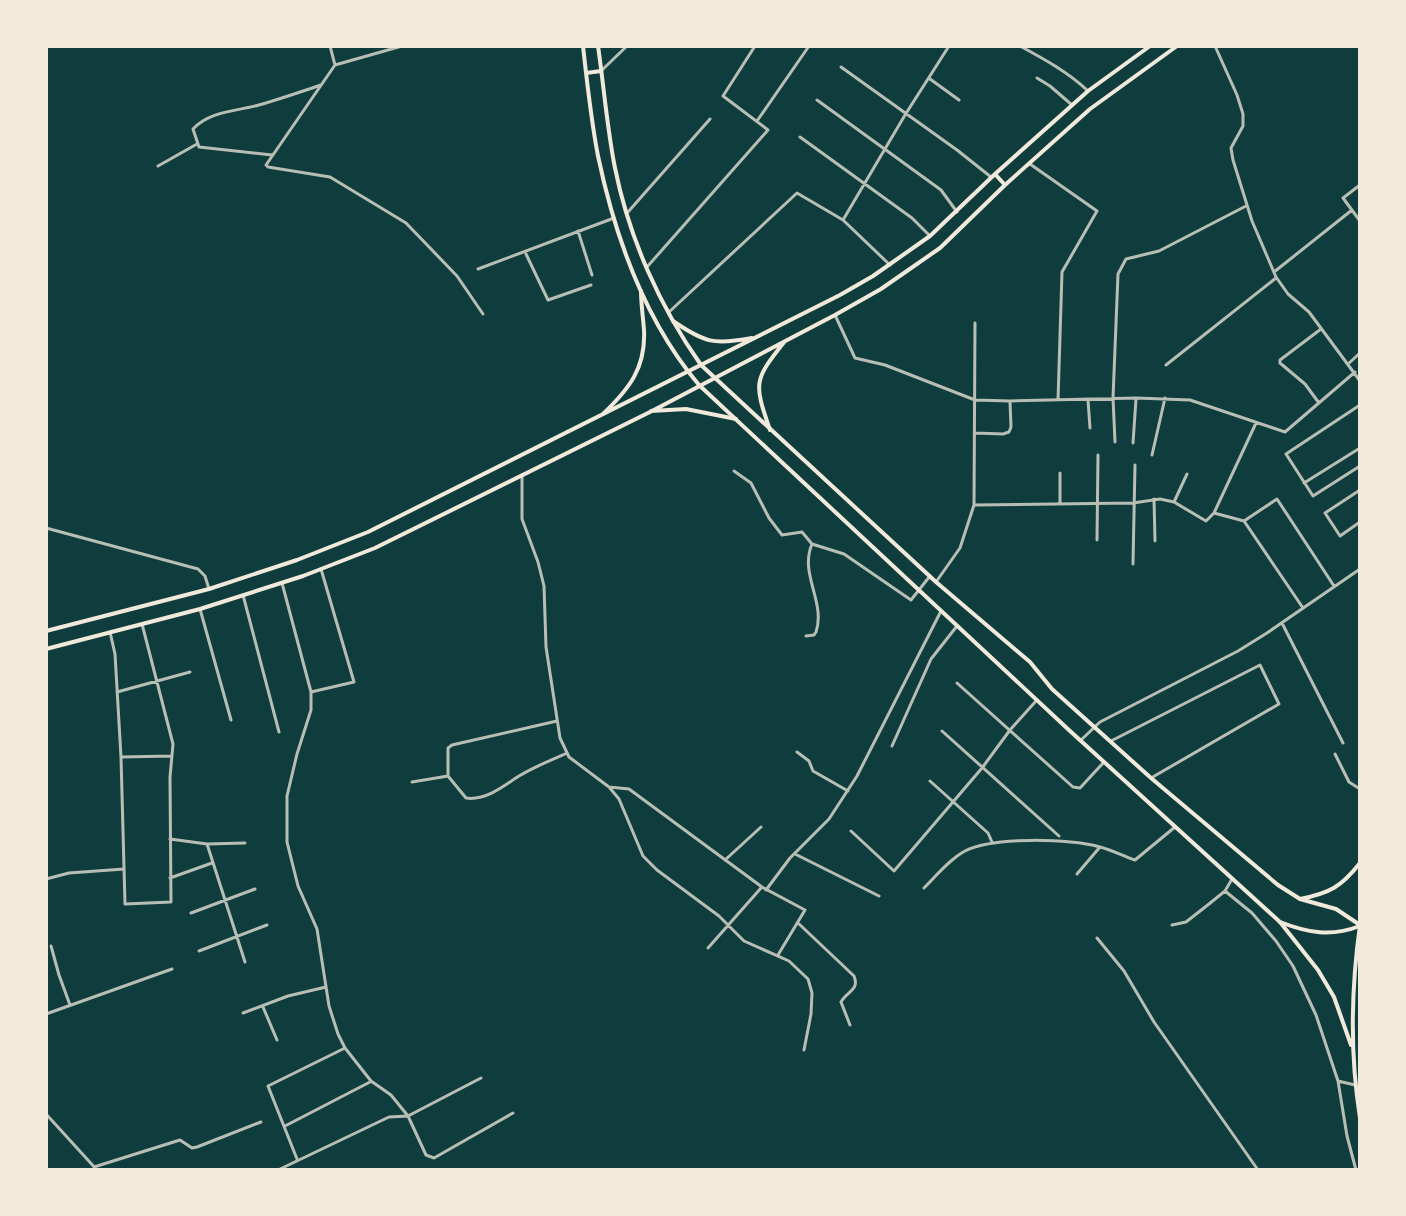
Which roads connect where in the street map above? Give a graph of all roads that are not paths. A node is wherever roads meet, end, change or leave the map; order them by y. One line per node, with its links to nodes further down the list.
1 (330, 46): 13 (street)
2 (402, 46): 13 (street)
3 (583, 46): 16 (main road)
4 (598, 46): 15 (main road)
5 (627, 46): 15 (street)
6 (755, 46): 26 (street)
7 (809, 46): 26 (street)
8 (949, 46): 17 (street)
9 (1020, 46): 20 (street)
10 (1150, 46): 20 (main road)
11 (1177, 46): 31 (main road)
12 (1215, 46): 37 (street)
13 (335, 65): 19 (street)
14 (841, 67): 24 (street)
15 (601, 71): 16 (main road); 40 (main road)
16 (586, 73): 41 (main road)
17 (929, 78): 22 (street); 24 (street)
18 (1037, 78): 23 (street)
19 (321, 85): 28 (street); 30 (street)
20 (1088, 91): 23 (main road)
21 (817, 100): 29 (street)
22 (959, 100)
23 (1072, 105): 33 (main road)
24 (905, 115): 29 (street); 33 (street)
25 (710, 119): 40 (street)
26 (757, 121): 48 (street)
27 (800, 137): 34 (street)
28 (197, 144): 30 (street); 32 (street)
29 (885, 149): 34 (street); 39 (street)
30 (272, 155): 55 (street)
31 (1030, 164): 35 (main road); 75 (street)
32 (158, 166)
33 (993, 176): 35 (main road); 39 (main road)
34 (864, 185): 42 (street); 45 (street)
35 (1005, 185): 56 (main road)
36 (1360, 185): 38 (street)
37 (1246, 206): 51 (street); 71 (street)
38 (1352, 210): 43 (street); 51 (street)
39 (957, 212): 45 (main road)
40 (627, 214): 48 (main road)
41 (614, 218): 44 (street); 53 (main road)
42 (843, 220): 47 (street); 54 (street)
43 (1360, 221)
44 (578, 231): 46 (street); 50 (street)
45 (930, 236): 47 (main road)
46 (525, 252): 49 (street); 52 (street)
47 (890, 265): 60 (main road)
48 (647, 267): 54 (main road)
49 (478, 269)
50 (592, 275)
51 (1275, 275): 59 (street); 65 (street)
52 (591, 285)
53 (641, 291): 66 (main road); 81 (main road)
54 (669, 313): 57 (main road)
55 (483, 314)
56 (835, 315): 61 (main road); 74 (street)
57 (673, 321): 60 (main road); 64 (main road)
58 (975, 323): 74 (street)
59 (1321, 329): 63 (street); 78 (street)
60 (758, 336): 64 (main road)
61 (787, 339): 68 (main road); 85 (main road)
62 (1360, 353): 63 (street)
63 (1348, 364): 67 (street)
64 (701, 365): 66 (main road); 68 (main road)
65 (1166, 365)
66 (688, 372): 70 (main road); 81 (main road)
67 (1355, 372): 69 (street); 78 (street)
68 (713, 377): 70 (main road); 85 (main road)
69 (1360, 381)
70 (699, 385): 80 (main road); 82 (main road)
71 (1113, 398): 72 (street); 76 (street); 87 (street)
72 (1136, 398): 73 (street); 88 (street)
73 (1165, 398): 83 (street); 91 (street)
74 (975, 400): 77 (street); 86 (street)
75 (1058, 400): 76 (street); 77 (street)
76 (1088, 400): 84 (street)
77 (1010, 401): 86 (street)
78 (1319, 403): 83 (street)
79 (1360, 405): 98 (street)
80 (650, 412): 82 (main road); 97 (main road)
81 (598, 418): 120 (main road)
82 (736, 419): 121 (main road)
83 (1256, 422): 106 (street)
84 (1090, 428)
85 (770, 430): 116 (main road)
86 (975, 433): 105 (street)
87 (1115, 442)
88 (1133, 443)
89 (1360, 448): 98 (street)
90 (1098, 455): 104 (street)
91 (1152, 455)
92 (1135, 465): 102 (street)
93 (1360, 466): 98 (street)
94 (734, 471): 112 (street)
95 (1060, 473): 103 (street)
96 (1187, 474): 101 (street)
97 (522, 476): 114 (main road); 140 (street)
98 (1304, 483)
99 (1360, 490): 108 (street)
100 (1154, 499): 101 (street); 102 (street); 111 (street)
101 (1174, 502): 106 (street)
102 (1133, 503): 104 (street); 113 (street)
103 (1060, 504): 104 (street); 105 (street)
104 (1098, 504): 110 (street)
105 (974, 505): 117 (street)
106 (1214, 513): 107 (street)
107 (1244, 521): 119 (street); 123 (street)
108 (1360, 522)
109 (46, 528): 120 (street)
110 (1097, 540)
111 (1155, 541)
112 (812, 544): 121 (street); 131 (street)
113 (1133, 564)
114 (321, 569): 118 (main road); 137 (street)
115 (1360, 569): 119 (street)
116 (930, 576): 117 (main road); 121 (street)
117 (936, 582): 141 (main road)
118 (282, 583): 122 (main road); 137 (street)
119 (1334, 586): 123 (street)
120 (209, 589): 129 (main road)
121 (919, 590): 125 (main road)
122 (243, 595): 124 (main road); 144 (street)
123 (1303, 608): 127 (street)
124 (200, 609): 126 (main road); 139 (street)
125 (941, 611): 128 (main road); 162 (street)
126 (142, 624): 130 (main road); 134 (street)
127 (1283, 624): 141 (street); 147 (street)
128 (957, 626): 138 (main road); 148 (street)
129 (46, 631)
130 (110, 632): 132 (main road); 136 (street)
131 (806, 636)
132 (46, 649)
133 (190, 672): 134 (street)
134 (156, 680): 136 (street); 152 (street)
135 (957, 683): 142 (street)
136 (117, 692): 153 (street)
137 (311, 692): 204 (street)
138 (1037, 700): 142 (street); 145 (main road)
139 (231, 720)
140 (557, 721): 150 (street); 156 (street)
141 (1094, 726): 145 (street); 146 (main road)
142 (1010, 730): 154 (street); 155 (street)
143 (942, 731): 155 (street)
144 (279, 732)
145 (1081, 740): 154 (main road)
146 (1111, 741): 157 (main road); 157 (street)
147 (1343, 743)
148 (892, 746)
149 (797, 752): 162 (street)
150 (567, 753): 156 (street); 160 (street)
151 (1335, 754): 161 (street)
152 (172, 756): 153 (street); 168 (street)
153 (121, 757): 177 (street)
154 (1104, 762): 165 (main road)
155 (982, 768): 163 (street); 167 (street)
156 (448, 776): 159 (street)
157 (1151, 778): 187 (main road)
158 (930, 781): 163 (street)
159 (412, 782)
160 (609, 787): 174 (street); 195 (street)
161 (1360, 789)
162 (848, 791): 173 (street)
163 (954, 801): 166 (street); 169 (street)
164 (761, 827): 174 (street)
165 (1175, 827): 172 (street); 181 (main road)
166 (851, 831)
167 (1059, 836)
168 (170, 839): 171 (street); 179 (street)
169 (992, 842): 172 (street); 182 (street)
170 (245, 843): 171 (street)
171 (207, 844): 175 (street)
172 (1100, 847): 178 (street)
173 (795, 854): 184 (street); 186 (street)
174 (725, 860): 184 (street)
175 (212, 863): 179 (street); 188 (street)
176 (1360, 863): 187 (main road)
177 (124, 869): 179 (street); 180 (street)
178 (1077, 874)
179 (170, 878)
180 (46, 879)
181 (1232, 879): 185 (street); 190 (main road)
182 (924, 888)
183 (255, 889): 188 (street)
184 (764, 889): 191 (street); 195 (street)
185 (1225, 891): 193 (street); 216 (street)
186 (879, 896)
187 (1300, 899): 194 (main road)
188 (224, 900): 189 (street); 196 (street)
189 (191, 913)
190 (1280, 922): 194 (main road); 213 (main road)
191 (798, 923): 201 (street); 209 (street)
192 (267, 925): 196 (street)
193 (1172, 925)
194 (1360, 925): 213 (main road)
195 (729, 926): 199 (street); 201 (street)
196 (236, 937): 200 (street); 202 (street)
197 (1097, 938): 227 (street)
198 (51, 946): 205 (street)
199 (708, 948)
200 (199, 951)
201 (778, 955): 212 (street)
202 (245, 962)
203 (172, 969): 205 (street)
204 (326, 987): 206 (street); 211 (street)
205 (70, 1005): 208 (street)
206 (263, 1006): 207 (street); 210 (street)
207 (243, 1013)
208 (46, 1014)
209 (850, 1025)
210 (277, 1040)
211 (345, 1048): 215 (street); 223 (street)
212 (804, 1050)
213 (1353, 1051): 217 (main road)
214 (481, 1078): 220 (street)
215 (371, 1081): 220 (street); 223 (street)
216 (1338, 1081): 217 (street); 228 (street)
217 (1355, 1085): 221 (main road)
218 (513, 1113): 220 (street)
219 (46, 1114): 225 (street)
220 (408, 1116): 224 (street)
221 (1360, 1118)
222 (261, 1122): 225 (street)
223 (285, 1126): 224 (street)
224 (298, 1160): 226 (street)
225 (96, 1168)
226 (278, 1170)
227 (1258, 1170)
228 (1356, 1170)

